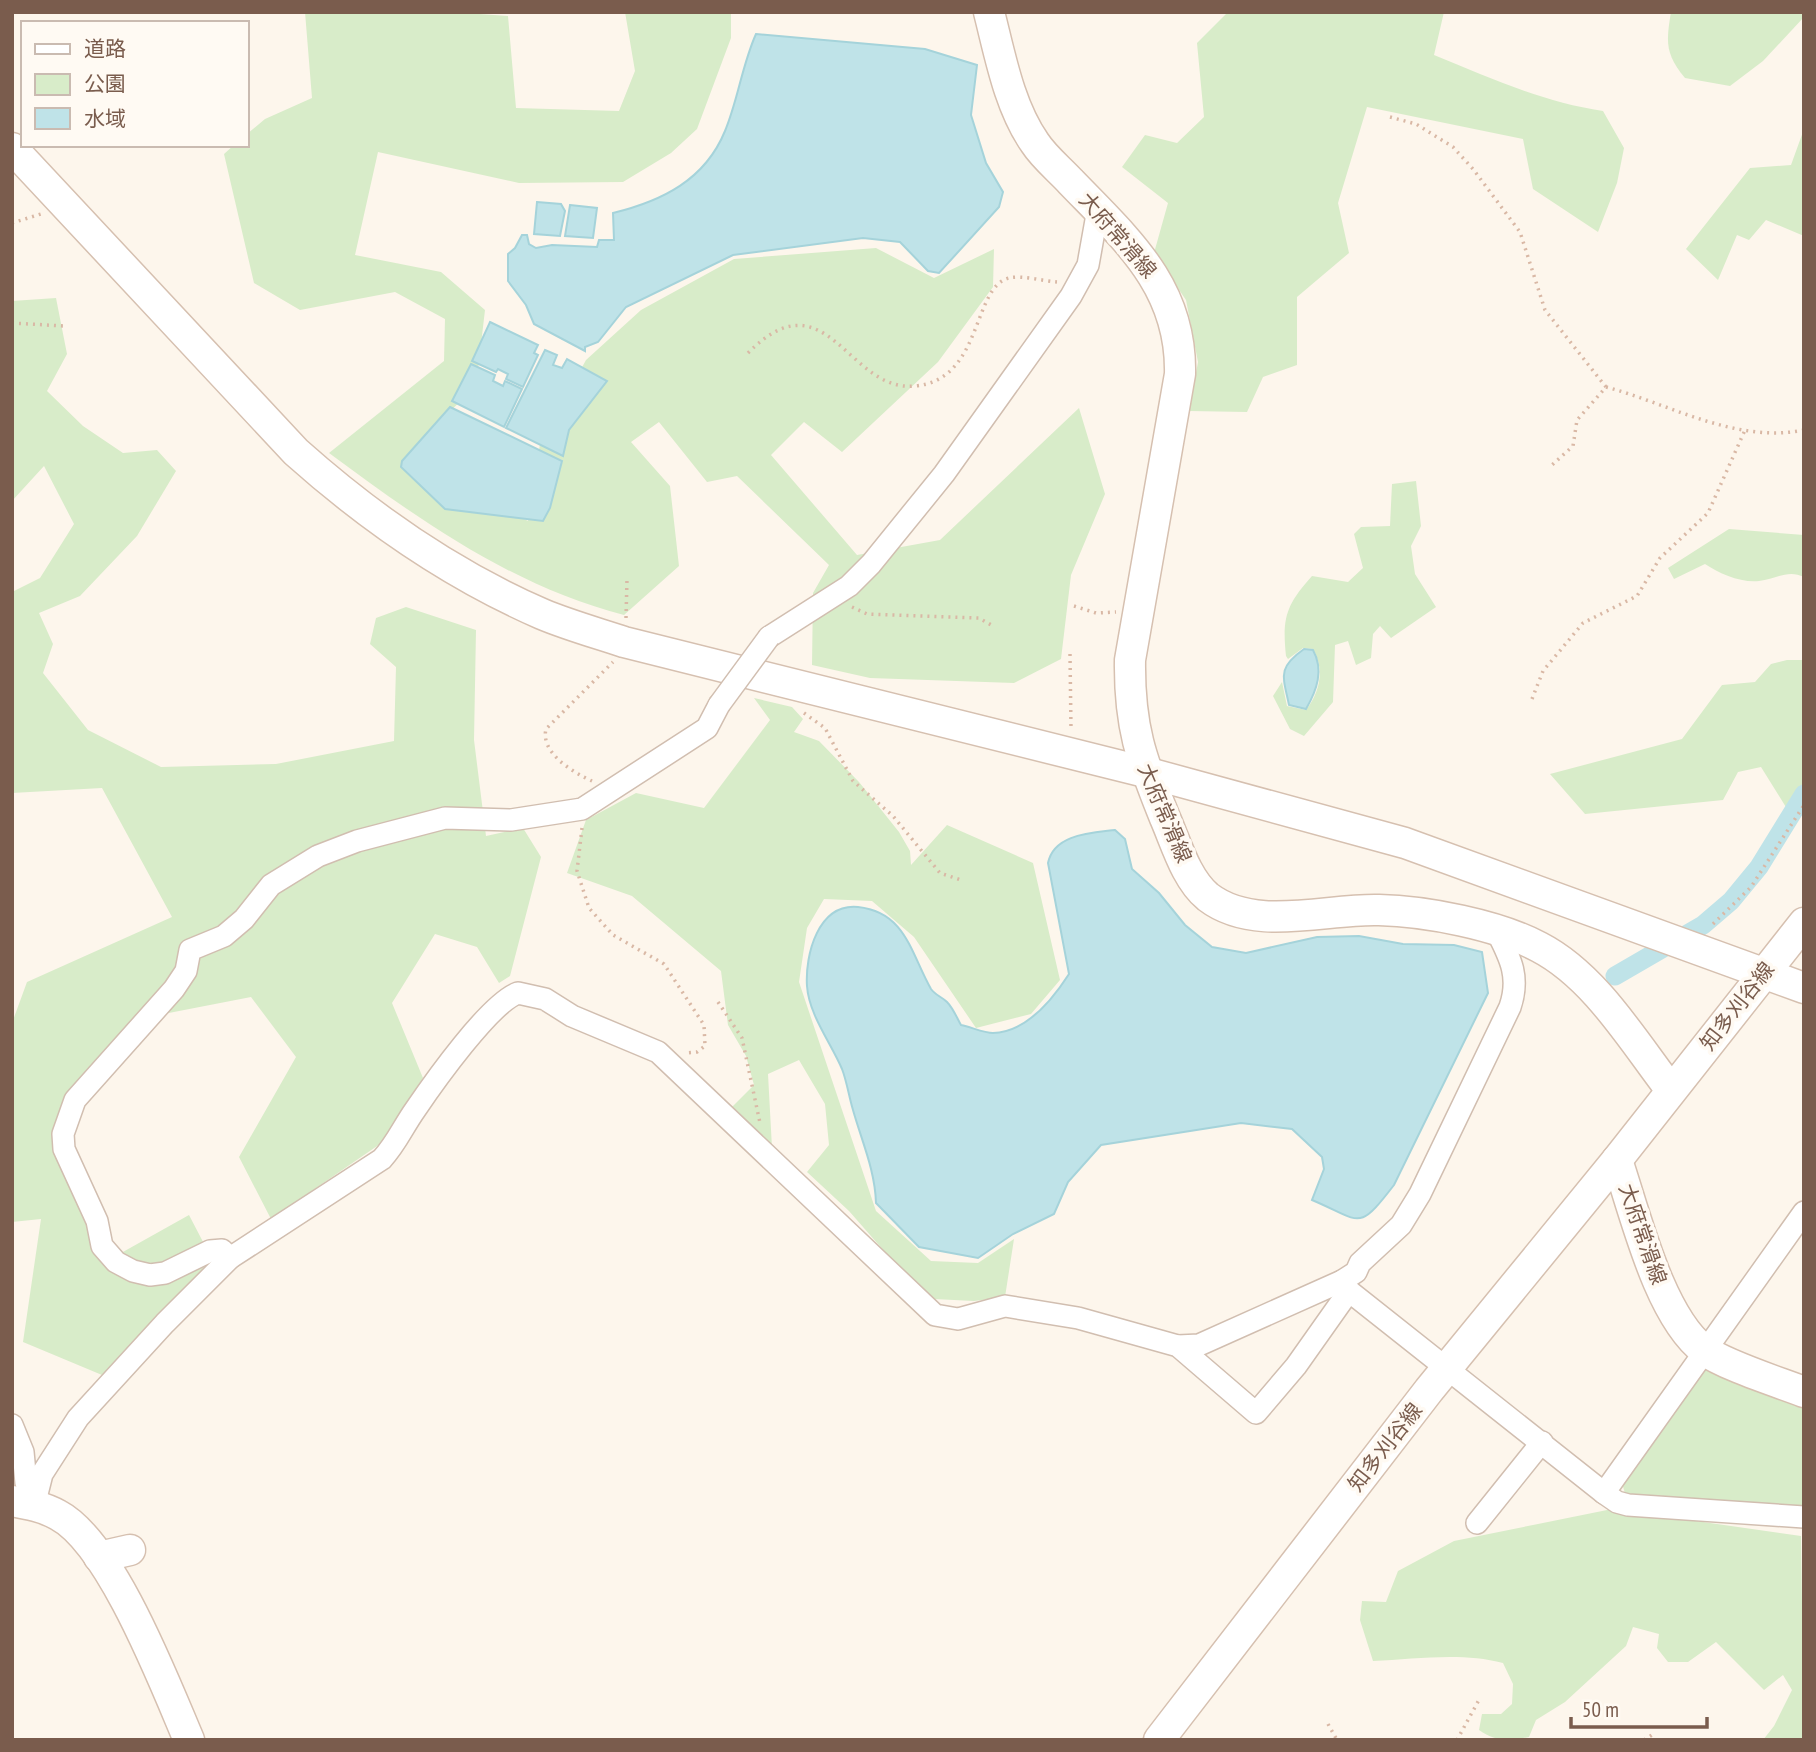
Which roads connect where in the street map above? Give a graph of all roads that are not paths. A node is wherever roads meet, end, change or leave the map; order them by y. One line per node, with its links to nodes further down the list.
1 (989, 12): 3 (street, 大府常滑線)
2 (12, 148): 4 (street)
3 (1098, 209): 4 (street, 大府常滑線); 12 (street, bridge)
4 (1145, 772): 6 (street, 大府常滑線); 7 (street)
5 (1804, 923): 7 (street, 知多刈谷線)
6 (1497, 932): 9 (street, 大府常滑線); 13 (street)
7 (1764, 972): 8 (street); 9 (street, 知多刈谷線)
8 (1804, 988)
9 (1671, 1090): 10 (street, 大府常滑線)
10 (1617, 1160): 15 (street, 大府常滑線); 16 (street, 知多刈谷線)
11 (1804, 1212): 15 (street)
12 (230, 1258): 14 (street); 20 (street)
13 (1346, 1286): 14 (street); 14 (street); 16 (street)
14 (1178, 1346)
15 (1704, 1350): 17 (street, 大府常滑線); 21 (street)
16 (1447, 1368): 19 (street); 27 (street, 知多刈谷線)
17 (1804, 1392)
18 (12, 1425): 20 (street)
19 (1542, 1442): 21 (street); 23 (street)
20 (25, 1491): 25 (street)
21 (1604, 1493): 22 (street)
22 (1804, 1517)
23 (1476, 1523)
24 (130, 1550): 25 (street)
25 (99, 1557): 26 (street)
26 (189, 1740)
27 (1159, 1740)

